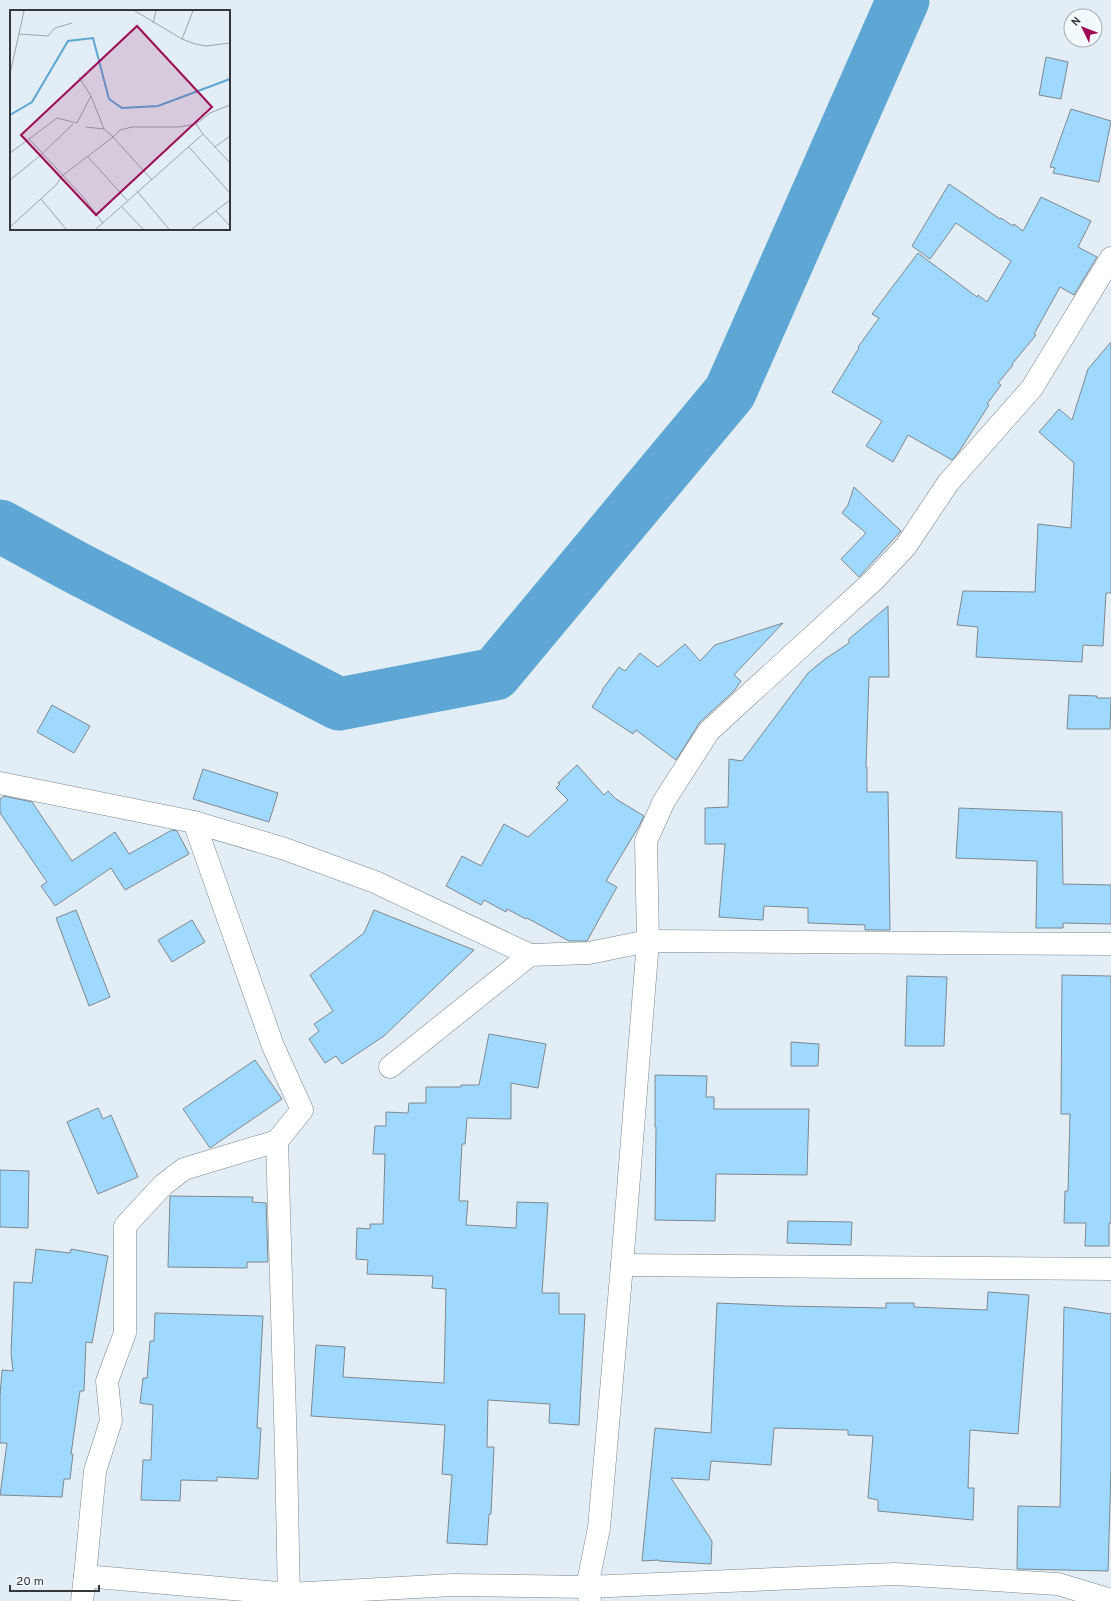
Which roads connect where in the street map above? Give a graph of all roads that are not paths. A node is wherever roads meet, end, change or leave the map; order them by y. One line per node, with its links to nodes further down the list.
1 (1111, 258): 4 (street)
2 (0, 783): 3 (street)
3 (194, 822): 6 (street); 8 (street)
4 (648, 941): 5 (street); 6 (street); 9 (street)
5 (1111, 944)
6 (530, 955): 7 (street)
7 (390, 1067)
8 (277, 1141): 11 (street); 13 (street)
9 (622, 1265): 10 (street); 12 (street)
10 (1111, 1269)
11 (85, 1576): 13 (street); 15 (street)
12 (588, 1594): 13 (street); 14 (street)
13 (289, 1597)
14 (1111, 1600)
15 (82, 1601)

